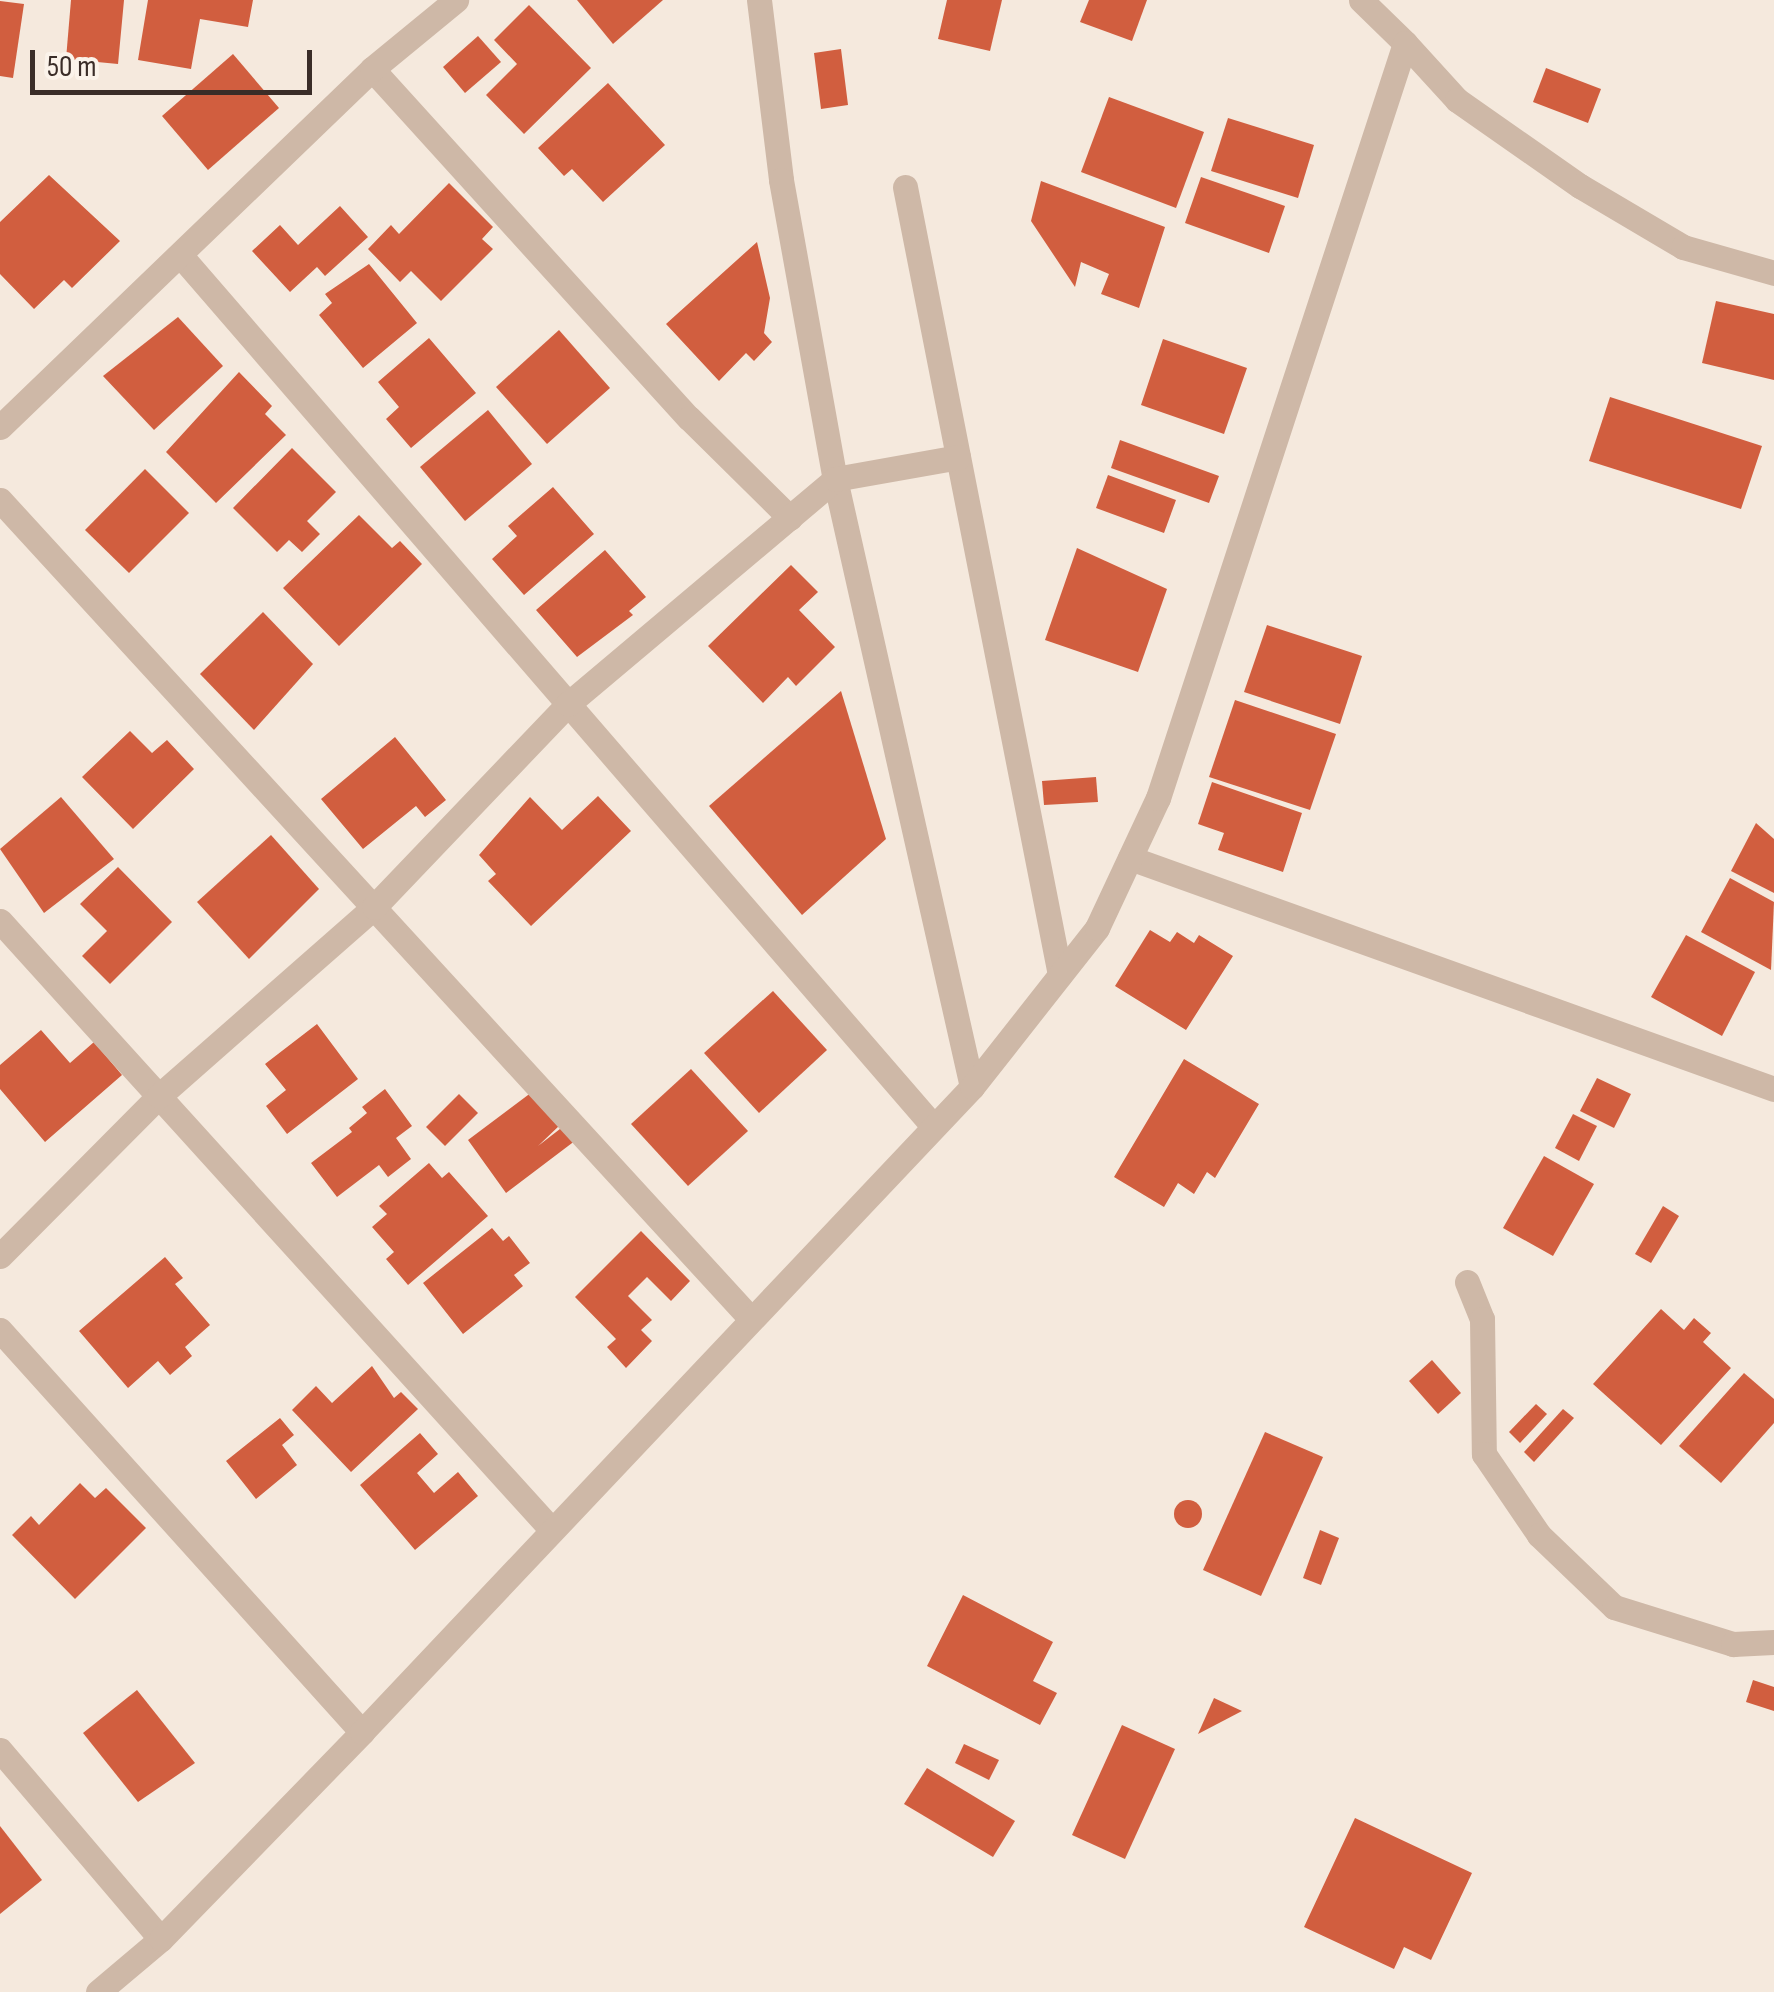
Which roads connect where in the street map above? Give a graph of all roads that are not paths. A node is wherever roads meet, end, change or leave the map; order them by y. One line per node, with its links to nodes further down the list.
1 (456, 0): 5 (street)
2 (759, 0): 11 (street)
3 (1362, 0): 4 (street)
4 (1406, 43): 8 (street); 15 (street)
5 (372, 70): 7 (street); 13 (street)
6 (905, 187): 10 (street)
7 (181, 256): 9 (street); 14 (street)
8 (1774, 273)
9 (0, 428)
10 (958, 456): 11 (street); 18 (street)
11 (836, 480): 13 (street); 20 (street)
12 (0, 500): 16 (street)
13 (790, 518): 14 (street)
14 (568, 704): 16 (street); 22 (street)
15 (1130, 858): 18 (street); 19 (street)
16 (374, 908): 21 (street); 25 (street)
17 (0, 921): 21 (street)
18 (1060, 976): 20 (street)
19 (1772, 1083)
20 (972, 1086): 22 (street)
21 (159, 1096): 23 (street); 27 (street)
22 (934, 1127): 25 (street)
23 (0, 1256)
24 (1467, 1282): 28 (street)
25 (751, 1319): 27 (street)
26 (0, 1330): 29 (street)
27 (552, 1529): 29 (street)
28 (1774, 1642)
29 (362, 1732): 31 (street)
30 (0, 1750): 31 (street)
31 (161, 1939): 32 (street)
32 (98, 1992)

